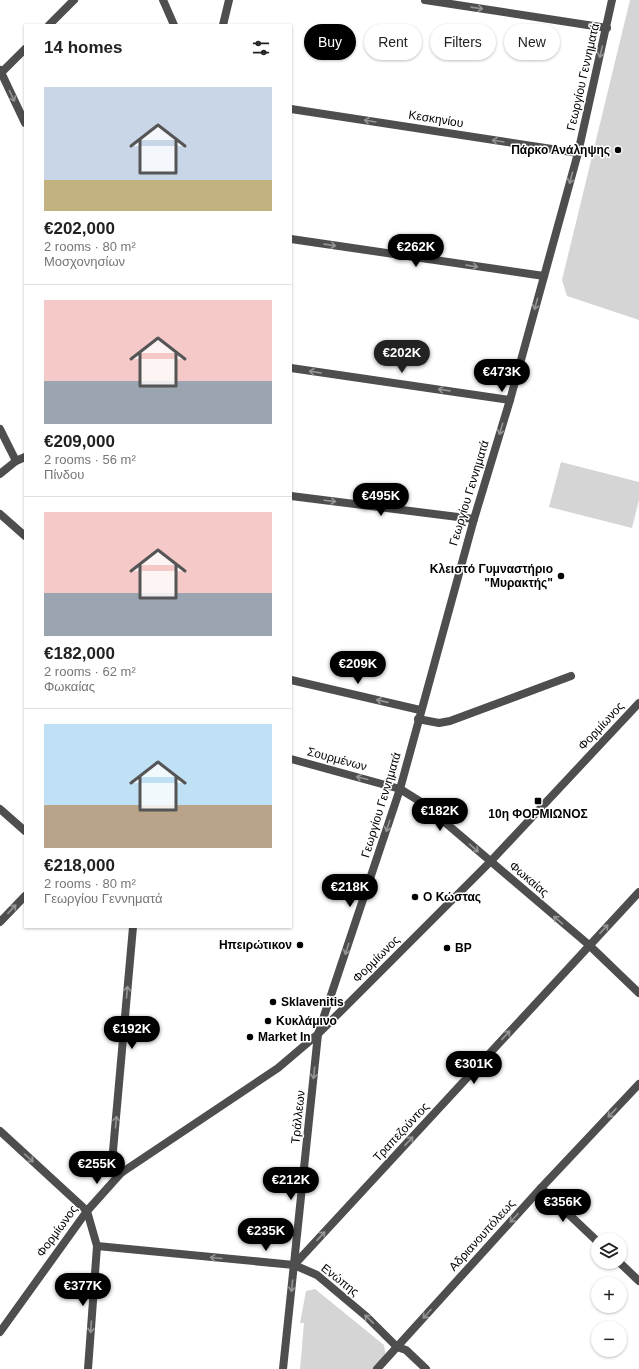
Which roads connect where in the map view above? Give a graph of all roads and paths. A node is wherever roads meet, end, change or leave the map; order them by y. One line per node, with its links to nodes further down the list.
1 (74, 0): 7 (street)
2 (163, 0): 8 (street)
3 (229, 0): 9 (street)
4 (425, 0): 6 (street)
5 (612, 0): 10 (street, Γεωργίου Γεννηματά)
6 (440, 2): 10 (street, one-way to 10)
7 (50, 24)
8 (174, 24)
9 (223, 24)
10 (607, 28): 15 (street, Γεωργίου Γεννηματά, one-way to 15)
11 (24, 50): 12 (street)
12 (1, 71): 14 (street, one-way to 14)
13 (292, 109): 15 (street, Κεσκηνίου, one-way to 13)
14 (24, 121)
15 (578, 153): 17 (street, Γεωργίου Γεννηματά, one-way to 17)
16 (292, 239): 17 (street, one-way to 17)
17 (544, 276): 19 (street, Γεωργίου Γεννηματά, one-way to 19)
18 (292, 368): 19 (street, one-way to 18)
19 (510, 400): 26 (street, Γεωργίου Γεννηματά, one-way to 26)
20 (0, 429): 22 (street)
21 (24, 457): 22 (street)
22 (16, 461): 23 (street)
23 (0, 474)
24 (292, 496): 26 (street, one-way to 26)
25 (0, 514): 27 (street)
26 (474, 519): 31 (street, Γεωργίου Γεννηματά)
27 (24, 535)
28 (571, 676): 31 (street)
29 (292, 680): 31 (street, one-way to 29)
30 (639, 703): 36 (street, Φορμίωνος)
31 (419, 714): 33 (street, Γεωργίου Γεννηματά)
32 (292, 759): 33 (street, Σουρμένων, one-way to 32)
33 (400, 788): 36 (street, Φωκαίας, one-way to 36); 43 (street, Γεωργίου Γεννηματά, one-way to 43)
34 (0, 809): 35 (street)
35 (24, 831)
36 (490, 862): 41 (street, Φωκαίας, one-way to 36); 43 (street, Φορμίωνος)
37 (639, 892): 41 (street, Τραπεζούντος, one-way to 37)
38 (24, 897): 39 (street, one-way to 38)
39 (0, 922)
40 (133, 928): 46 (street, one-way to 40)
41 (589, 945): 42 (street, Φωκαίας); 51 (street, Τραπεζούντος, one-way to 41)
42 (639, 993)
43 (318, 1034): 46 (street, Φορμίωνος); 51 (street, Τράλλεων, one-way to 51)
44 (639, 1084): 47 (street, Αδριανουπόλεως, one-way to 47)
45 (1, 1136): 48 (street, one-way to 48)
46 (121, 1173): 48 (street, Φορμίωνος)
47 (541, 1188): 49 (street); 55 (street, Αδριανουπόλεως, one-way to 55)
48 (87, 1211): 50 (street); 54 (street, Φορμίωνος)
49 (591, 1235)
50 (97, 1246): 51 (street, Ενώπης, one-way to 50); 56 (street, one-way to 56)
51 (294, 1265): 55 (street, Ενώπης, one-way to 51); 57 (street, Τράλλεων, one-way to 57)
52 (626, 1269): 53 (street)
53 (639, 1281)
54 (0, 1332)
55 (397, 1347): 58 (street, Αδριανουπόλεως); 59 (street, Ενώπης)
56 (88, 1369)
57 (283, 1369)
58 (377, 1369)
59 (426, 1369)

